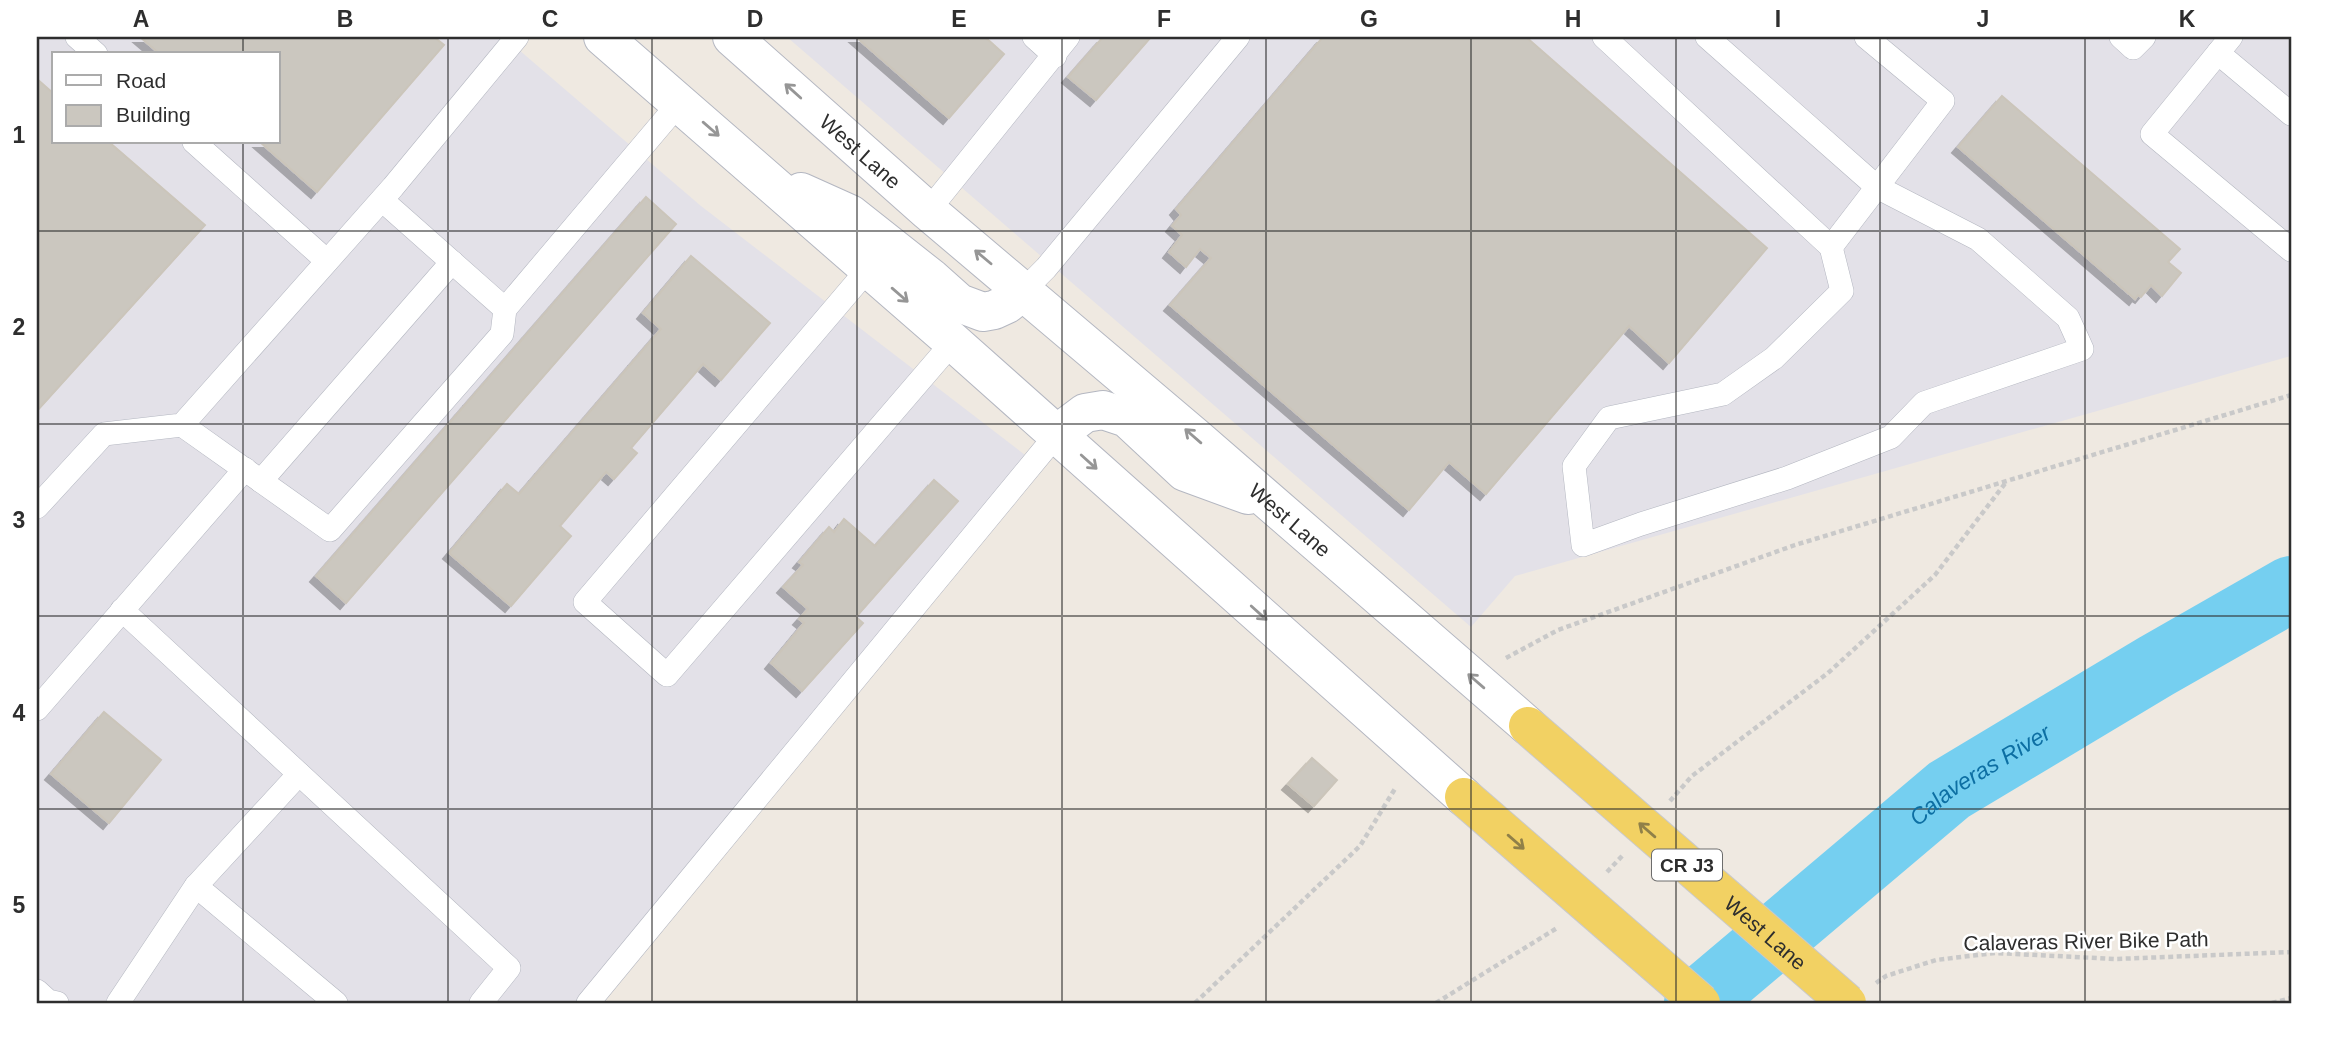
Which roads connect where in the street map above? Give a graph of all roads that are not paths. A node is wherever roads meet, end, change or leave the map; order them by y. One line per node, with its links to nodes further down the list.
1 (76, 37): 14 (lane)
2 (517, 37): 20 (lane)
3 (603, 37): 15 (main road)
4 (732, 37): 21 (main road, West Lane / CR J3, one-way to 4)
5 (1034, 37): 13 (lane)
6 (1238, 37): 27 (lane)
7 (1604, 37): 22 (lane)
8 (1707, 37): 19 (lane)
9 (1866, 37): 19 (lane)
10 (2121, 37): 11 (lane)
11 (2144, 37)
12 (2225, 45): 16 (lane); 23 (lane)
13 (1062, 46): 21 (lane)
14 (94, 52)
15 (680, 102): 18 (main road, one-way to 18); 28 (lane)
16 (2291, 114)
17 (196, 144): 24 (lane)
18 (761, 173): 26 (main road); 27 (main road)
19 (1877, 187): 22 (lane); 22 (lane)
20 (382, 200): 24 (lane); 25 (lane)
21 (928, 211): 27 (main road, West Lane / CR J3, one-way to 21)
22 (1831, 247)
23 (2291, 250)
24 (327, 261): 30 (lane)
25 (452, 262): 28 (lane); 32 (lane)
26 (869, 268): 29 (main road, one-way to 29); 29 (lane)
27 (1023, 292): 33 (main road, West Lane / CR J3, one-way to 27)
28 (505, 309): 32 (lane)
29 (953, 342): 31 (main road)
30 (183, 425): 32 (lane); 34 (lane)
31 (1056, 434): 33 (main road); 45 (lane); 46 (main road, one-way to 46, bridge)
32 (253, 475): 35 (lane)
33 (1273, 505): 40 (main road, West Lane / CR J3, one-way to 33, bridge)
34 (37, 507)
35 (122, 610): 36 (lane); 37 (lane)
36 (37, 709)
37 (299, 774): 38 (lane); 44 (lane)
38 (196, 886): 42 (lane); 43 (lane)
39 (37, 991): 41 (lane)
40 (1861, 994)
41 (57, 1003)
42 (118, 1003)
43 (336, 1003)
44 (481, 1003)
45 (588, 1003)
46 (1701, 1003)

